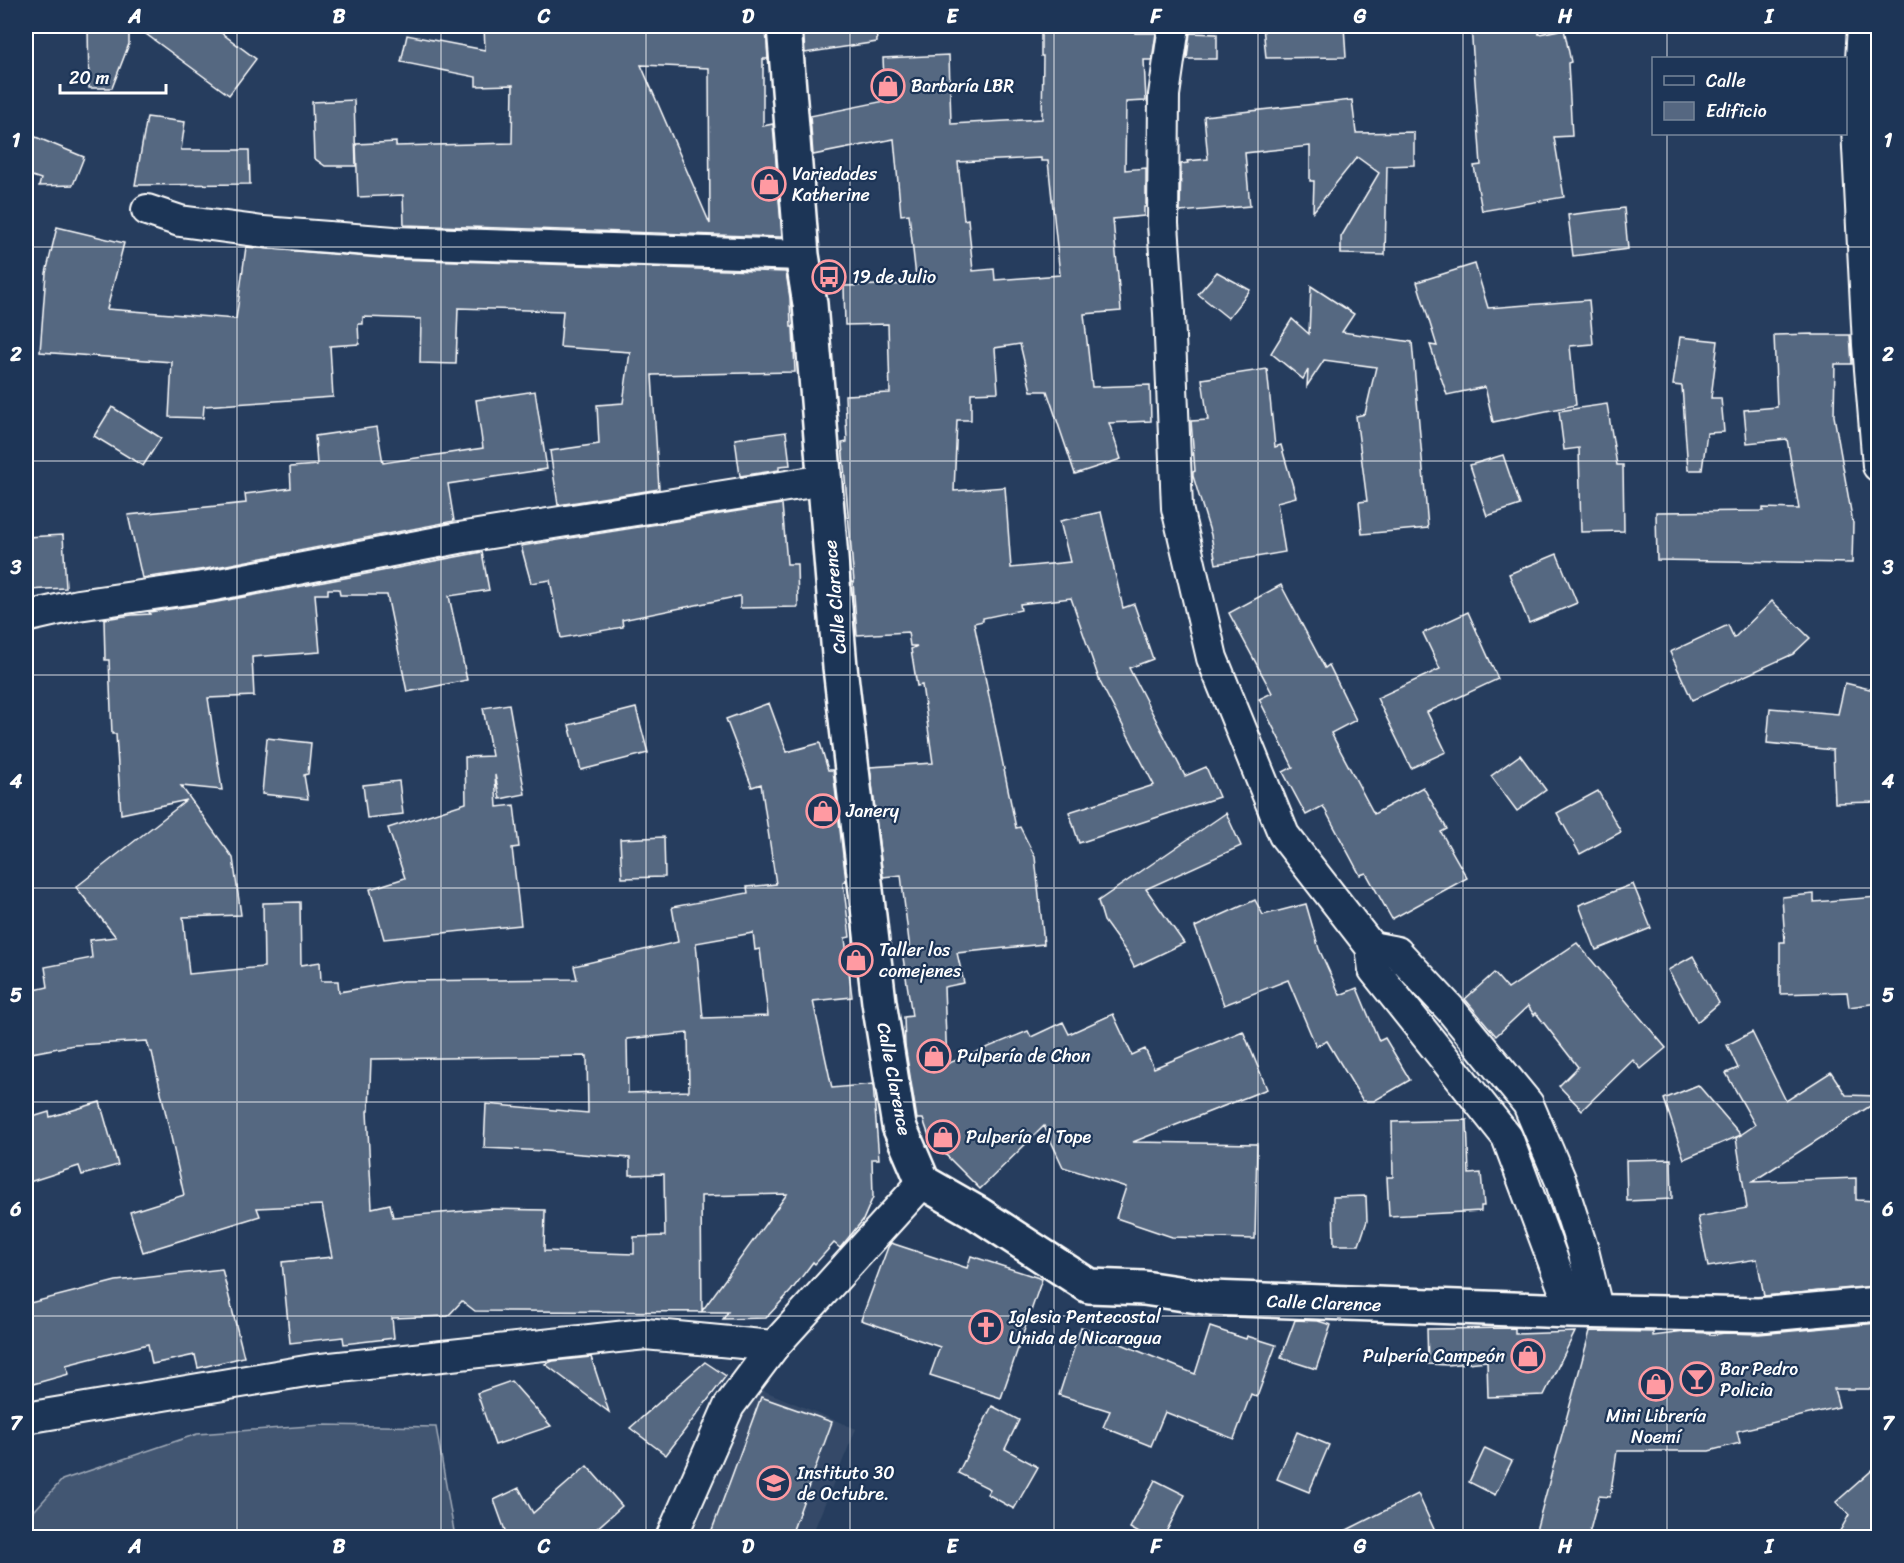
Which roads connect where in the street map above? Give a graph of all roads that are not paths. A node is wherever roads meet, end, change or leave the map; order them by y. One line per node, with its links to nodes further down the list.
1 (784, 26): 6 (street, Calle Clarence)
2 (1174, 26): 12 (street)
3 (1863, 26): 4 (street)
4 (1868, 128): 7 (street)
5 (147, 210): 6 (street)
6 (802, 255): 8 (street, Calle Clarence)
7 (1878, 455)
8 (825, 480): 9 (street); 10 (street, Calle Clarence)
9 (26, 617)
10 (923, 1182): 12 (street, Calle Clarence); 13 (street)
11 (1878, 1304): 12 (street, Calle Clarence)
12 (1583, 1311)
13 (774, 1346): 14 (street); 15 (street)
14 (26, 1418)
15 (671, 1538)

